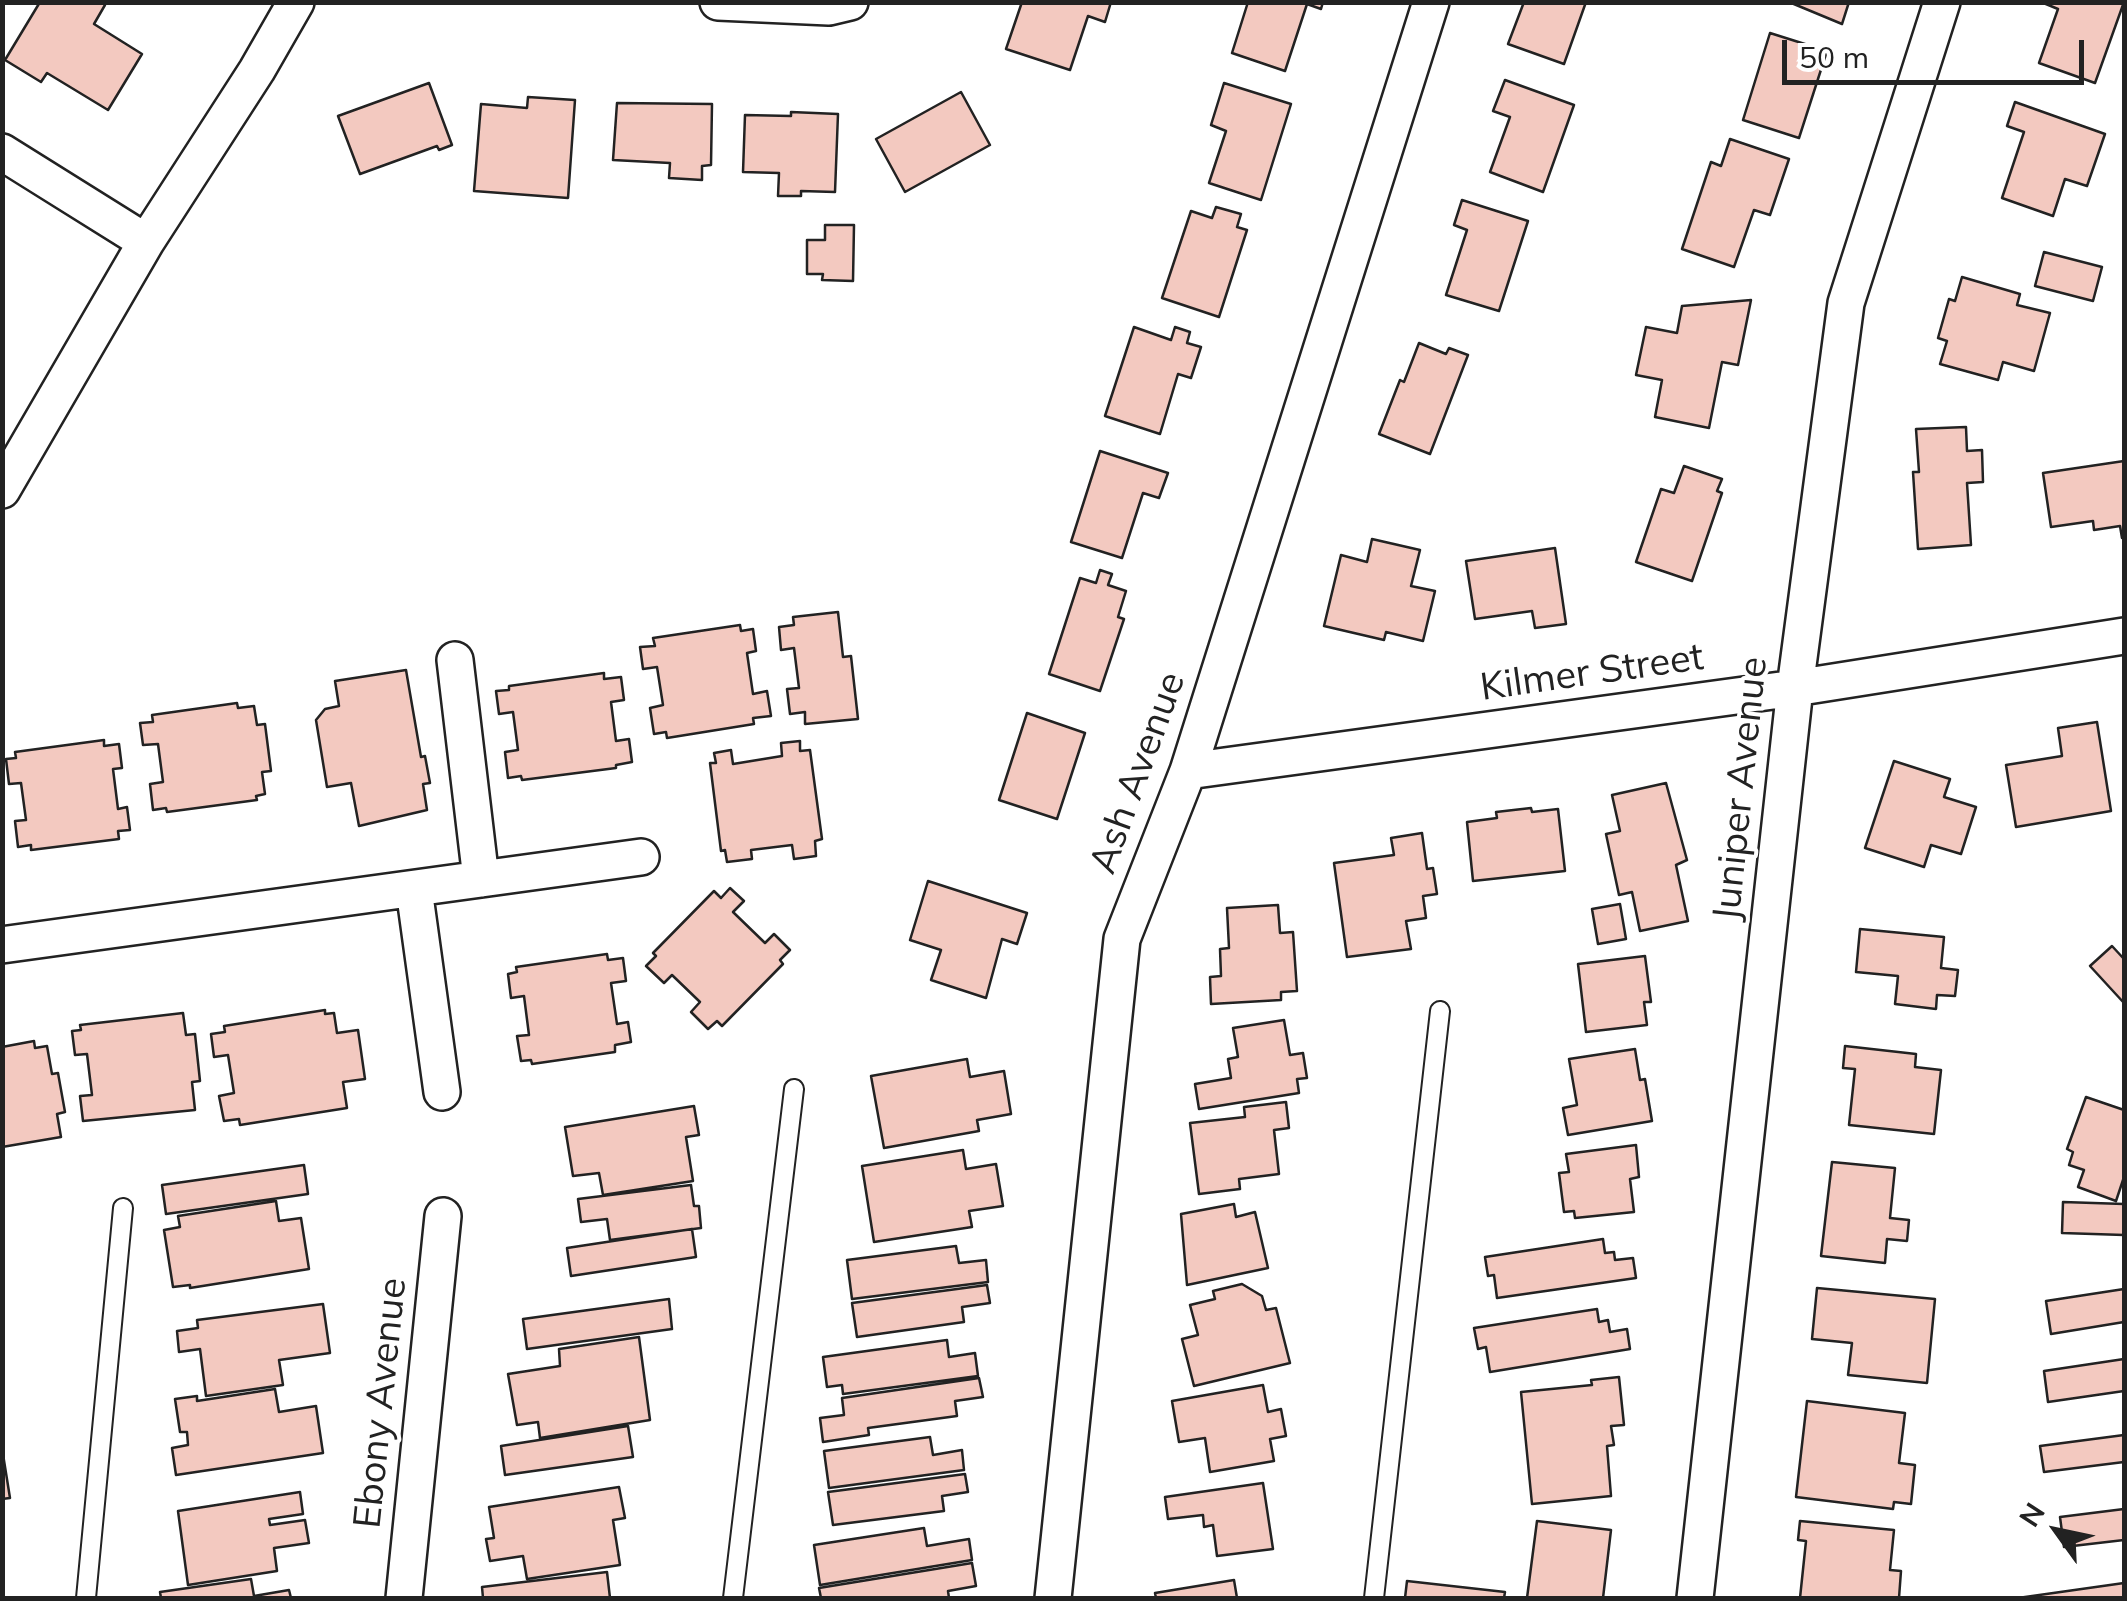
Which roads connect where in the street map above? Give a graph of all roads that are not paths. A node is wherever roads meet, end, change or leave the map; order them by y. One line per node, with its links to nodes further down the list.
1 (296, 2): 7 (street)
2 (718, 2): 3 (street)
3 (850, 2)
4 (1431, 2): 12 (street, Ash Avenue)
5 (1942, 2): 11 (street, Juniper Avenue)
6 (2, 152): 7 (street)
7 (146, 242): 8 (street)
8 (2, 490)
9 (2124, 636): 11 (street, Kilmer Street)
10 (454, 660): 14 (street)
11 (1794, 688): 12 (street, Kilmer Street); 27 (street, Juniper Avenue)
12 (1188, 771): 25 (street, Ash Avenue)
13 (641, 857): 14 (street)
14 (481, 879): 15 (street)
15 (414, 889): 16 (street); 19 (street)
16 (2, 945)
17 (1440, 1011): 26 (lane)
18 (794, 1089): 24 (lane)
19 (442, 1092)
20 (123, 1208): 22 (lane)
21 (443, 1216): 23 (street, Ebony Avenue)
22 (86, 1598)
23 (404, 1598)
24 (732, 1598)
25 (1052, 1598)
26 (1374, 1598)
27 (1695, 1598)

